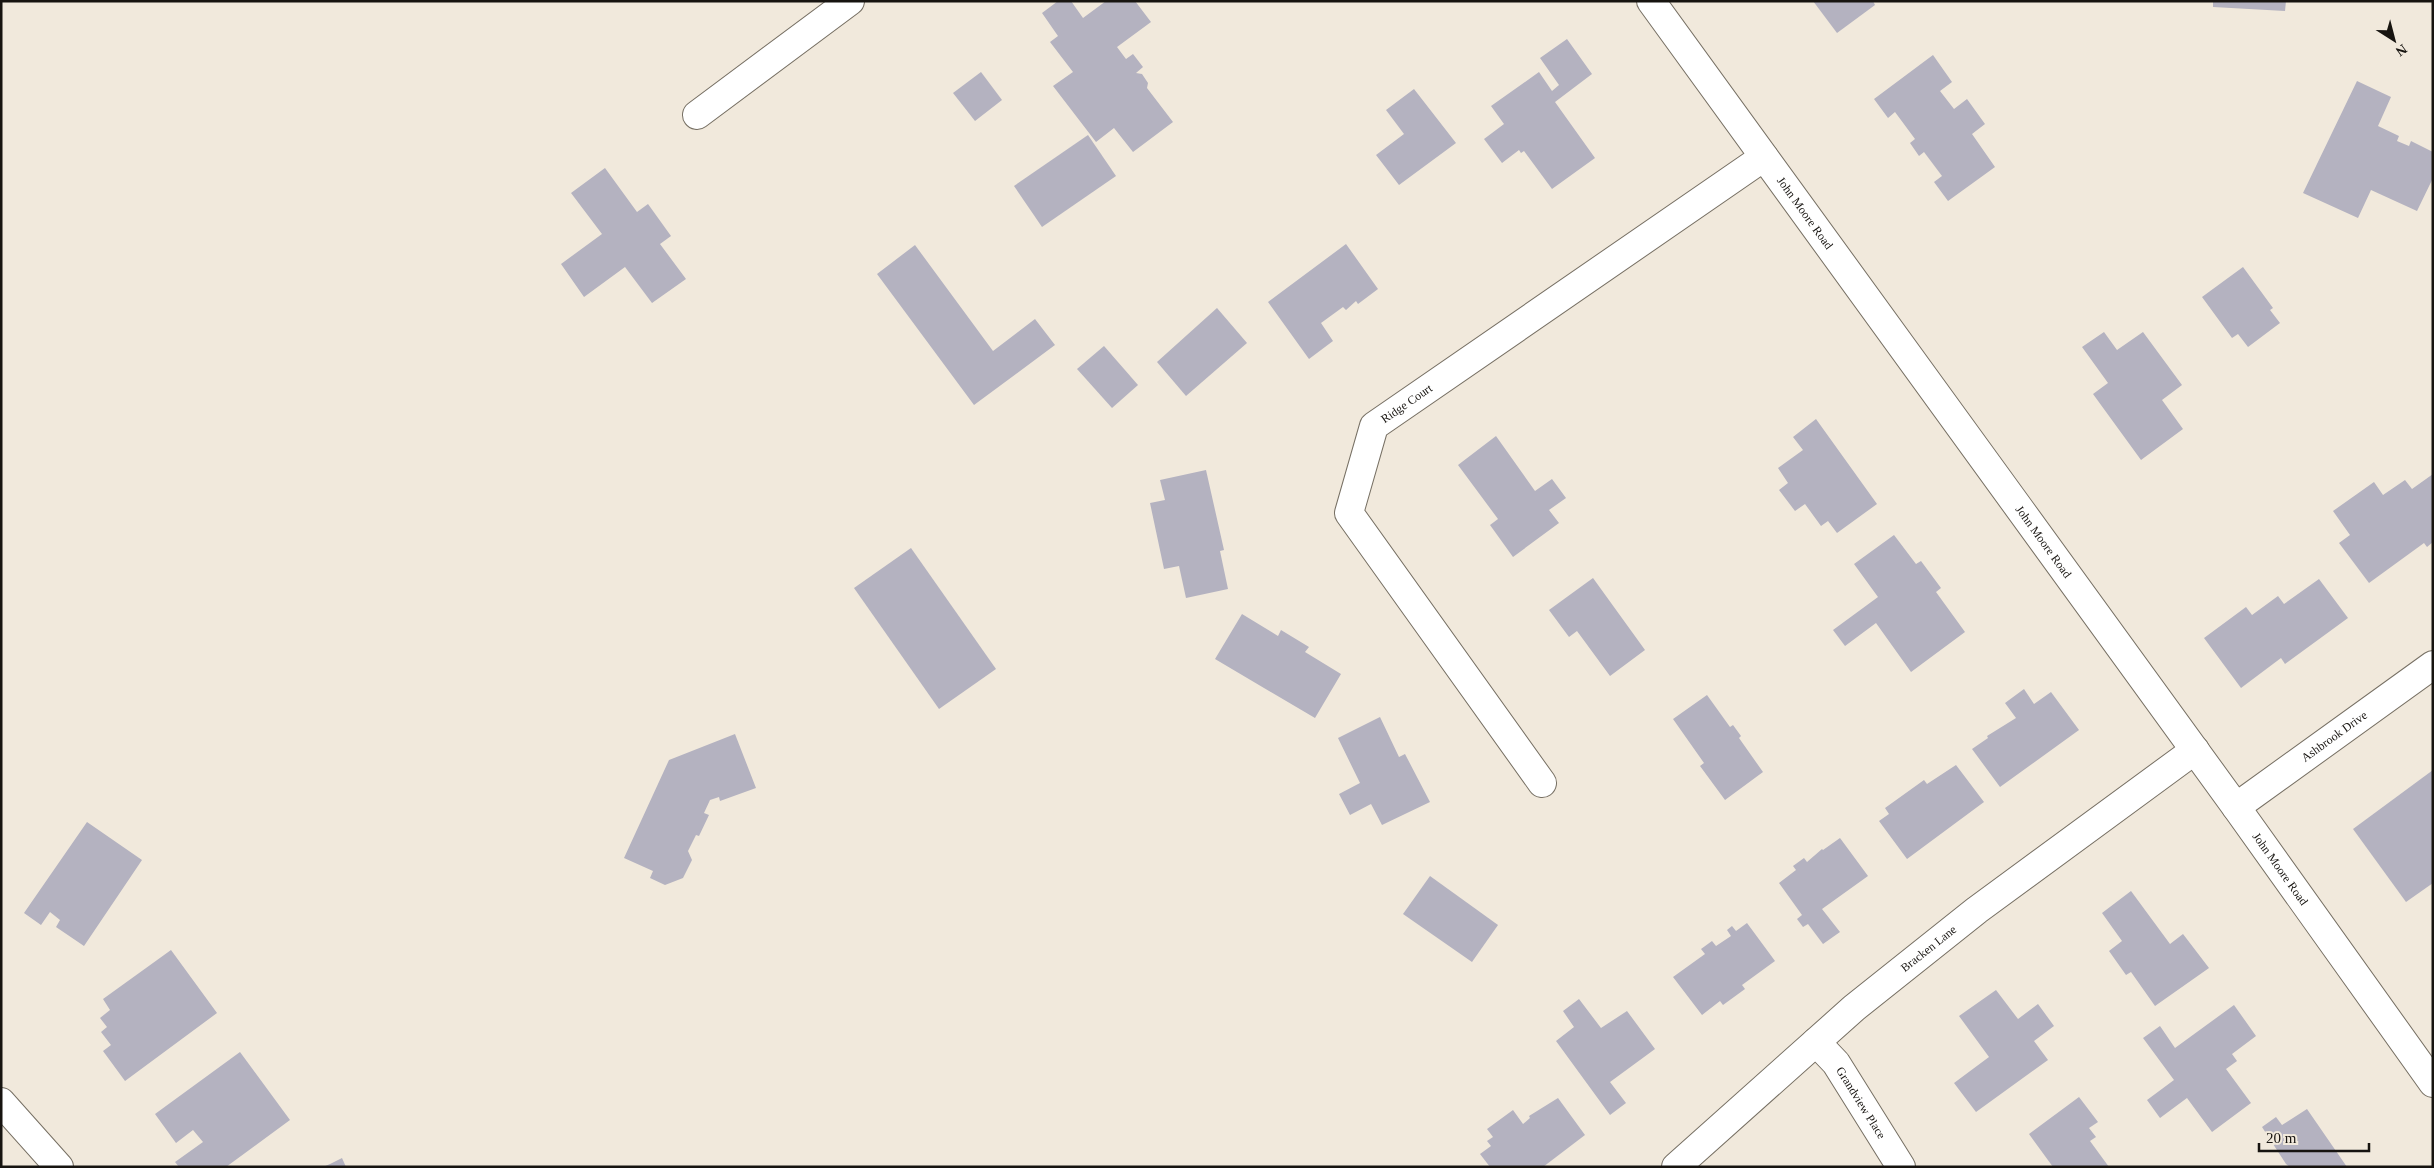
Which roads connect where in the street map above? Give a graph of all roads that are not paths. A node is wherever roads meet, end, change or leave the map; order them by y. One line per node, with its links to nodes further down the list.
1 (850, 1): 3 (street)
2 (1651, 1): 4 (street, John Moore Road)
3 (697, 115)
4 (1764, 157): 6 (street, John Moore Road); 7 (street, Ridge Court)
5 (2433, 665): 8 (street, Ashbrook Drive)
6 (2194, 750): 8 (street, John Moore Road); 9 (street, Bracken Lane)
7 (1542, 783)
8 (2236, 807): 10 (street, John Moore Road)
9 (1816, 1042): 13 (street, Bracken Lane); 14 (street, Grandview Place)
10 (2433, 1083)
11 (1, 1102): 12 (street)
12 (59, 1167)
13 (1676, 1167)
14 (1901, 1167)

